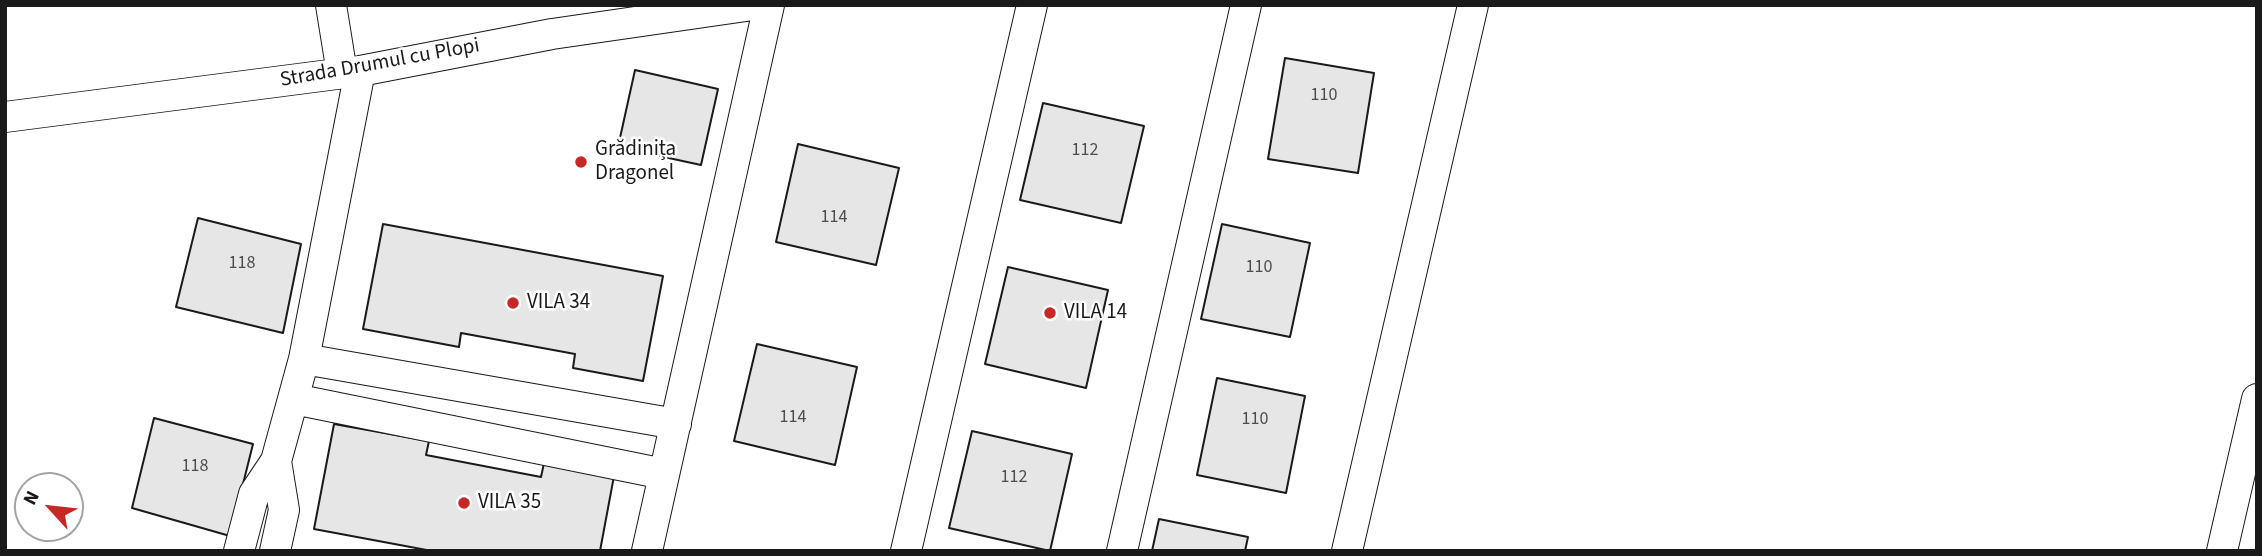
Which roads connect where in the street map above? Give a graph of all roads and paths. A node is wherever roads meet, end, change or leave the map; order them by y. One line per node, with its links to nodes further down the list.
1 (331, 5): 7 (street)
2 (750, 5): 7 (street, Strada Drumul cu Plopi)
3 (769, 5): 12 (street)
4 (1032, 5): 18 (street)
5 (1246, 5): 19 (street)
6 (1473, 5): 20 (street)
7 (351, 72): 8 (street, Strada Drumul cu Plopi); 9 (street)
8 (5, 117)
9 (304, 359): 10 (street); 12 (street)
10 (294, 399): 13 (street); 14 (street)
11 (2257, 399): 21 (street)
12 (676, 424): 14 (street)
13 (276, 461): 15 (street); 16 (street)
14 (664, 474): 17 (street)
15 (239, 551)
16 (275, 551)
17 (647, 551)
18 (906, 551)
19 (1122, 551)
20 (1347, 551)
21 (2222, 551)

